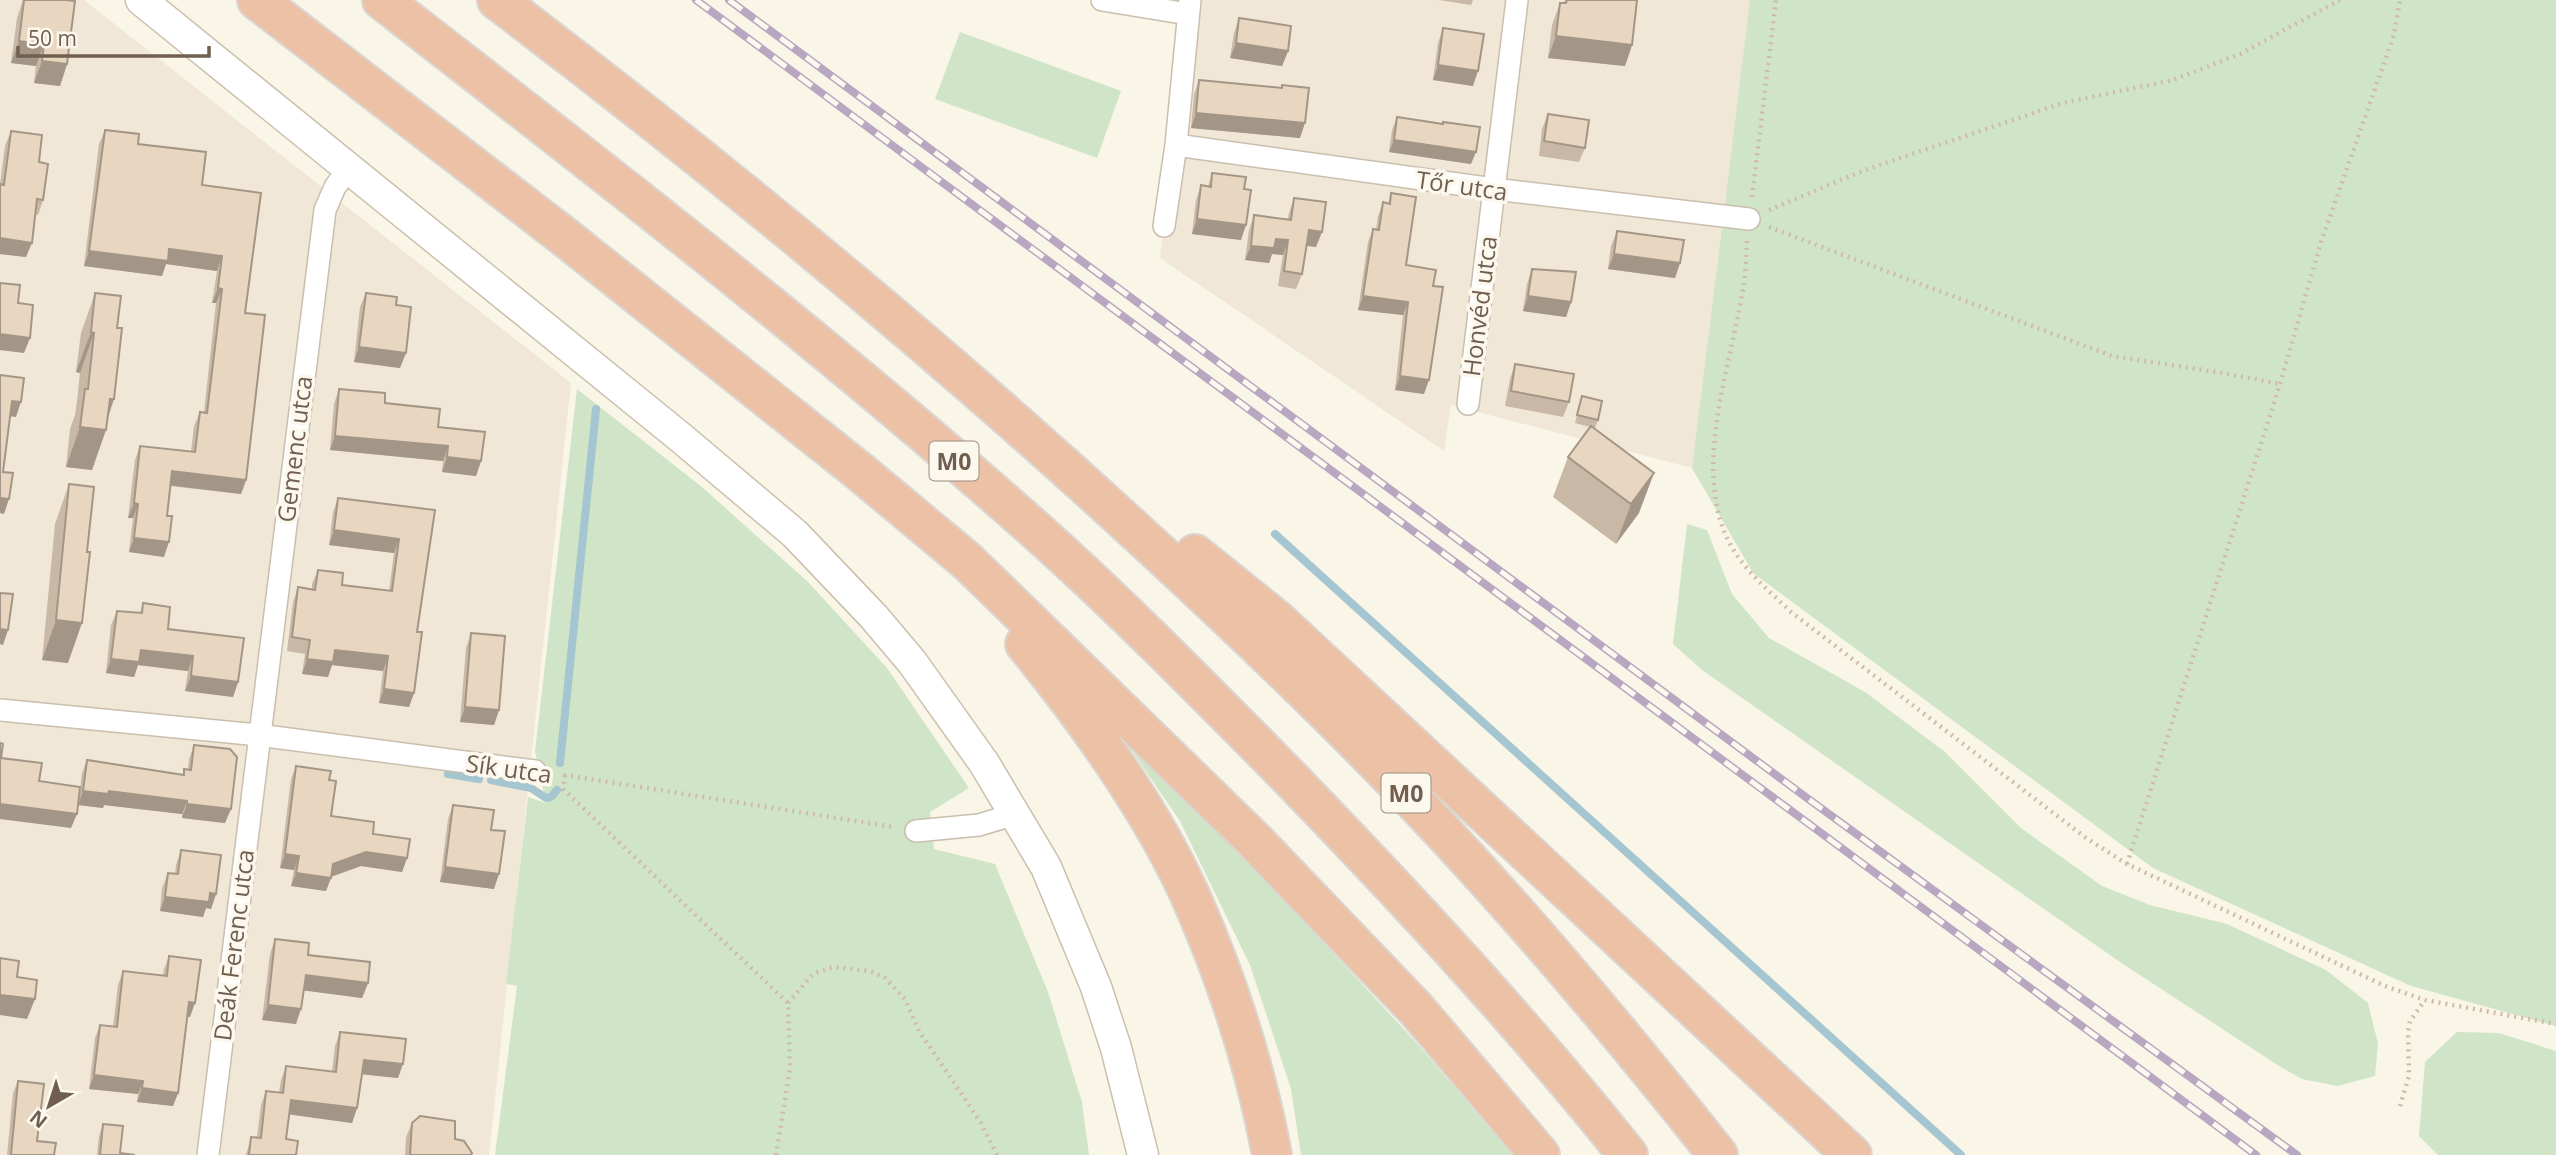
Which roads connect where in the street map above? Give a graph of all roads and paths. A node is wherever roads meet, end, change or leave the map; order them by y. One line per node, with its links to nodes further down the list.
1 (141, 0): 12 (street)
2 (257, 0): 19 (highway)
3 (382, 0): 37 (highway, M0)
4 (497, 0): 18 (highway, M0)
5 (1102, 0): 10 (street)
6 (1517, 0): 13 (street, Honvéd utca)
7 (1776, 0): 14 (path)
8 (2340, 0): 14 (path)
9 (2400, 0): 16 (path)
10 (1189, 7): 11 (street)
11 (1176, 145): 13 (street, Tőr utca); 15 (street)
12 (348, 169): 21 (street, Gemenc utca); 24 (street)
13 (1494, 189): 14 (street, Tőr utca); 17 (street, Honvéd utca)
14 (1749, 219): 16 (path); 26 (path)
15 (1164, 226)
16 (2280, 384): 26 (path)
17 (1468, 404)
18 (1061, 462): 38 (highway, M0); 39 (highway)
19 (859, 471): 35 (highway); 36 (highway)
20 (0, 710): 21 (street, Sík utca)
21 (258, 735): 22 (street, Sík utca); 31 (street, Deák Ferenc utca)
22 (535, 771): 23 (path, Sík utca)
23 (565, 775): 25 (path, Sík utca); 28 (path)
24 (1015, 814): 25 (street); 34 (street)
25 (916, 831)
26 (2127, 864): 27 (path)
27 (2425, 1000): 29 (path); 30 (path)
28 (788, 1003): 32 (path); 33 (path)
29 (2556, 1024)
30 (2400, 1106)
31 (208, 1155)
32 (776, 1155)
33 (997, 1155)
34 (1143, 1155)
35 (1272, 1155)
36 (1540, 1155)
37 (1628, 1155)
38 (1718, 1155)
39 (1852, 1155)

